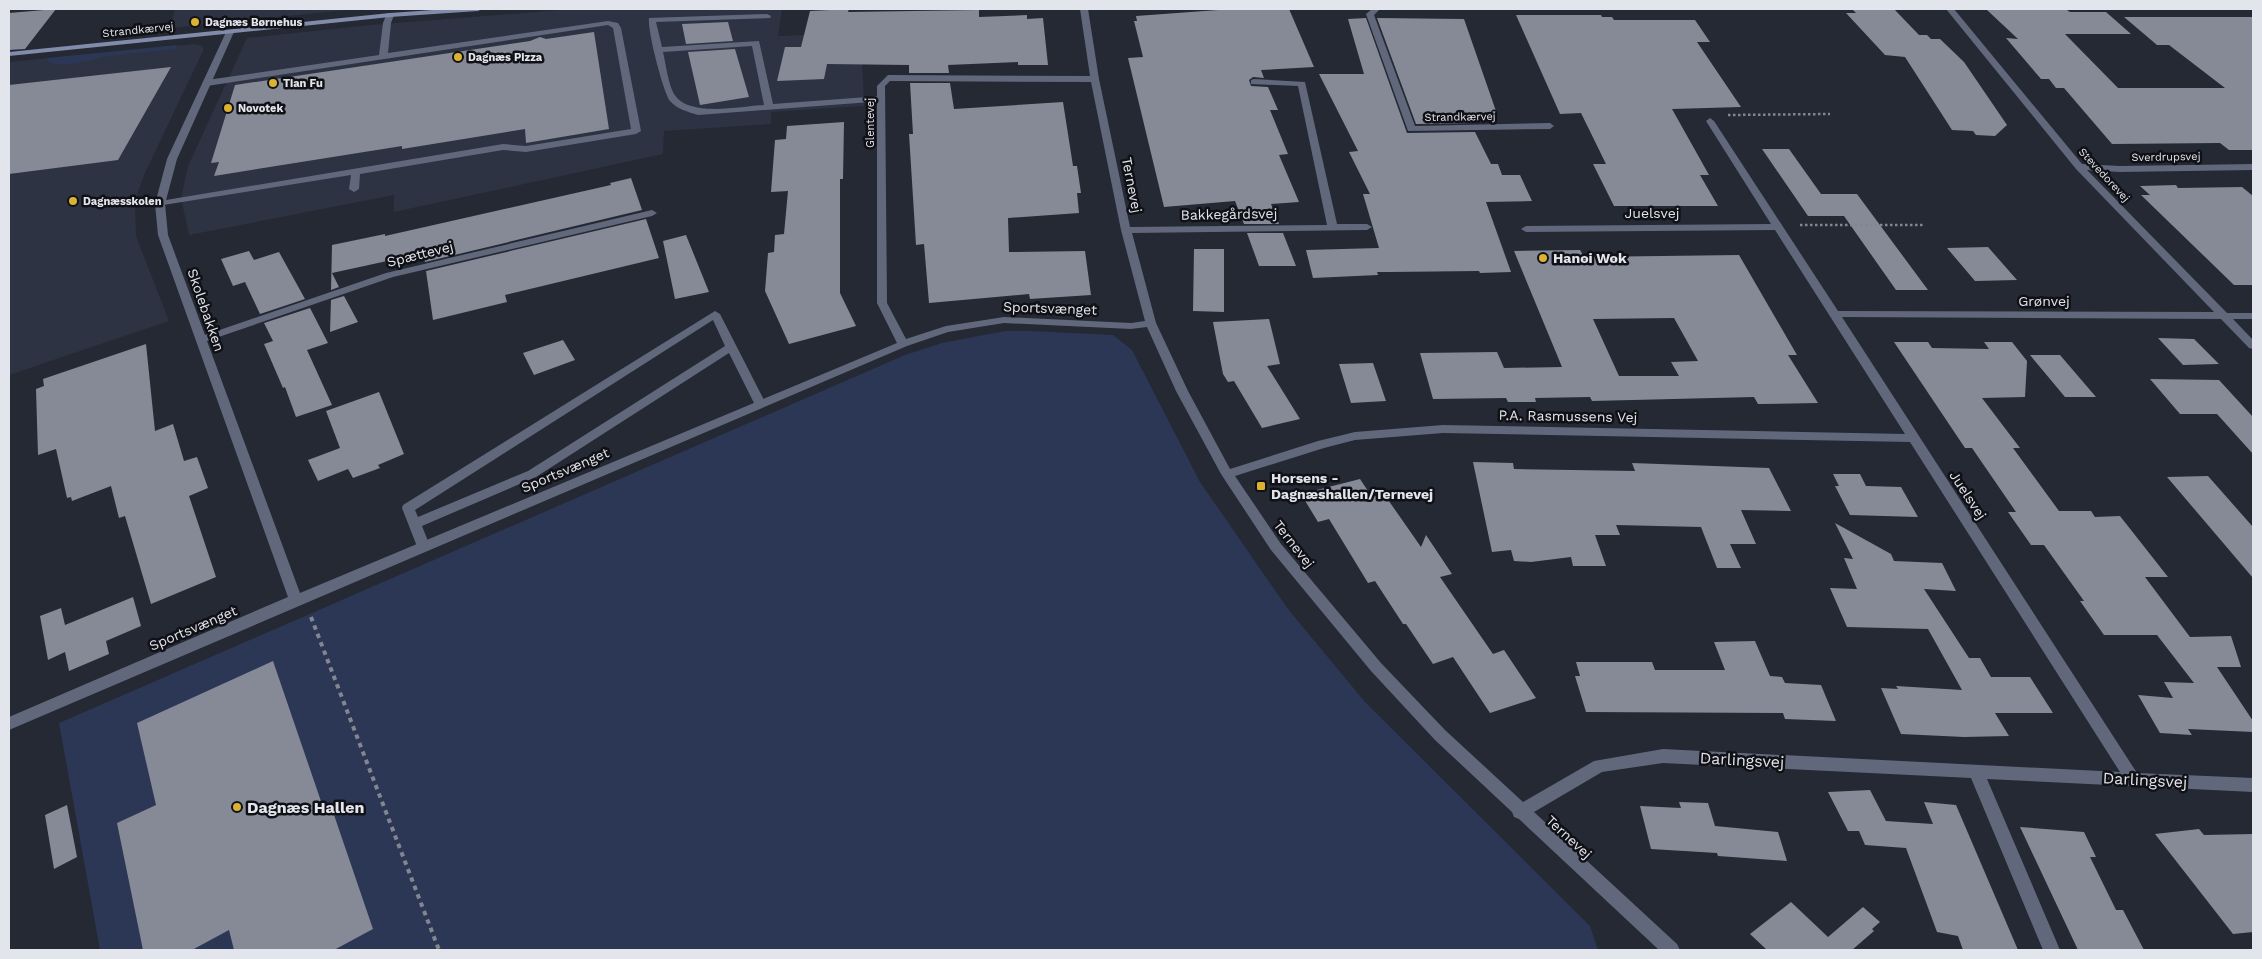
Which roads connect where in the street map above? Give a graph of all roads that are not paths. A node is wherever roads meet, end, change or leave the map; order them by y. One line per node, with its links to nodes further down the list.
1 (478, 9): 5 (main road, Strandkærvej)
2 (1084, 9): 11 (street, Ternevej)
3 (1376, 9): 17 (street, Strandkærvej)
4 (1950, 9): 18 (street, Stevedorevej)
5 (390, 15): 7 (main road, Strandkærvej); 10 (street)
6 (767, 16): 8 (street)
7 (230, 32): 9 (main road, Strandkærvej); 13 (street, Skolebakken)
8 (659, 50): 15 (street); 15 (street)
9 (9, 54)
10 (383, 57): 13 (street); 20 (street)
11 (1095, 79): 14 (street, Glentevej); 28 (street, Ternevej)
12 (1254, 82): 24 (street)
13 (207, 83): 22 (street, Skolebakken)
14 (881, 100): 15 (street); 34 (street, Glentevej)
15 (769, 107)
16 (1710, 121): 26 (street, Juelsvej)
17 (1550, 126)
18 (2079, 167): 19 (street, Sverdrupsvej); 31 (street, Stevedorevej)
19 (2253, 167)
20 (356, 171): 21 (street); 22 (street)
21 (354, 189)
22 (160, 204): 33 (street, Skolebakken)
23 (652, 214): 33 (street, Spættevej)
24 (1332, 226): 25 (street, Bakkegårdsvej); 28 (street, Bakkegårdsvej)
25 (1367, 226)
26 (1779, 227): 27 (street, Juelsvej); 29 (street, Juelsvej)
27 (1526, 229)
28 (1126, 230): 32 (street, Ternevej)
29 (1834, 314): 31 (street, Grønvej); 38 (street, Juelsvej)
30 (2253, 316): 31 (street, Grønvej)
31 (2223, 317): 35 (street, Stevedorevej)
32 (1151, 323): 34 (street, Sportsvænget); 39 (street, Ternevej)
33 (200, 340): 42 (street, Skolebakken)
34 (903, 344): 37 (street, Sportsvænget)
35 (2253, 346)
36 (731, 347): 37 (street); 40 (street); 40 (street)
37 (760, 404): 41 (street, Sportsvænget)
38 (1914, 438): 39 (street, P.A. Rasmussens Vej); 45 (street, Juelsvej)
39 (1227, 474): 47 (street, Ternevej)
40 (414, 524): 41 (street)
41 (423, 546): 42 (street, Sportsvænget)
42 (296, 600): 43 (street, Sportsvænget)
43 (9, 724)
44 (1976, 772): 45 (street, Darlingsvej); 47 (street, Darlingsvej); 49 (street)
45 (2133, 779): 46 (street, Darlingsvej)
46 (2253, 785)
47 (1520, 812): 48 (street, Ternevej)
48 (1661, 947)
49 (2051, 950)

